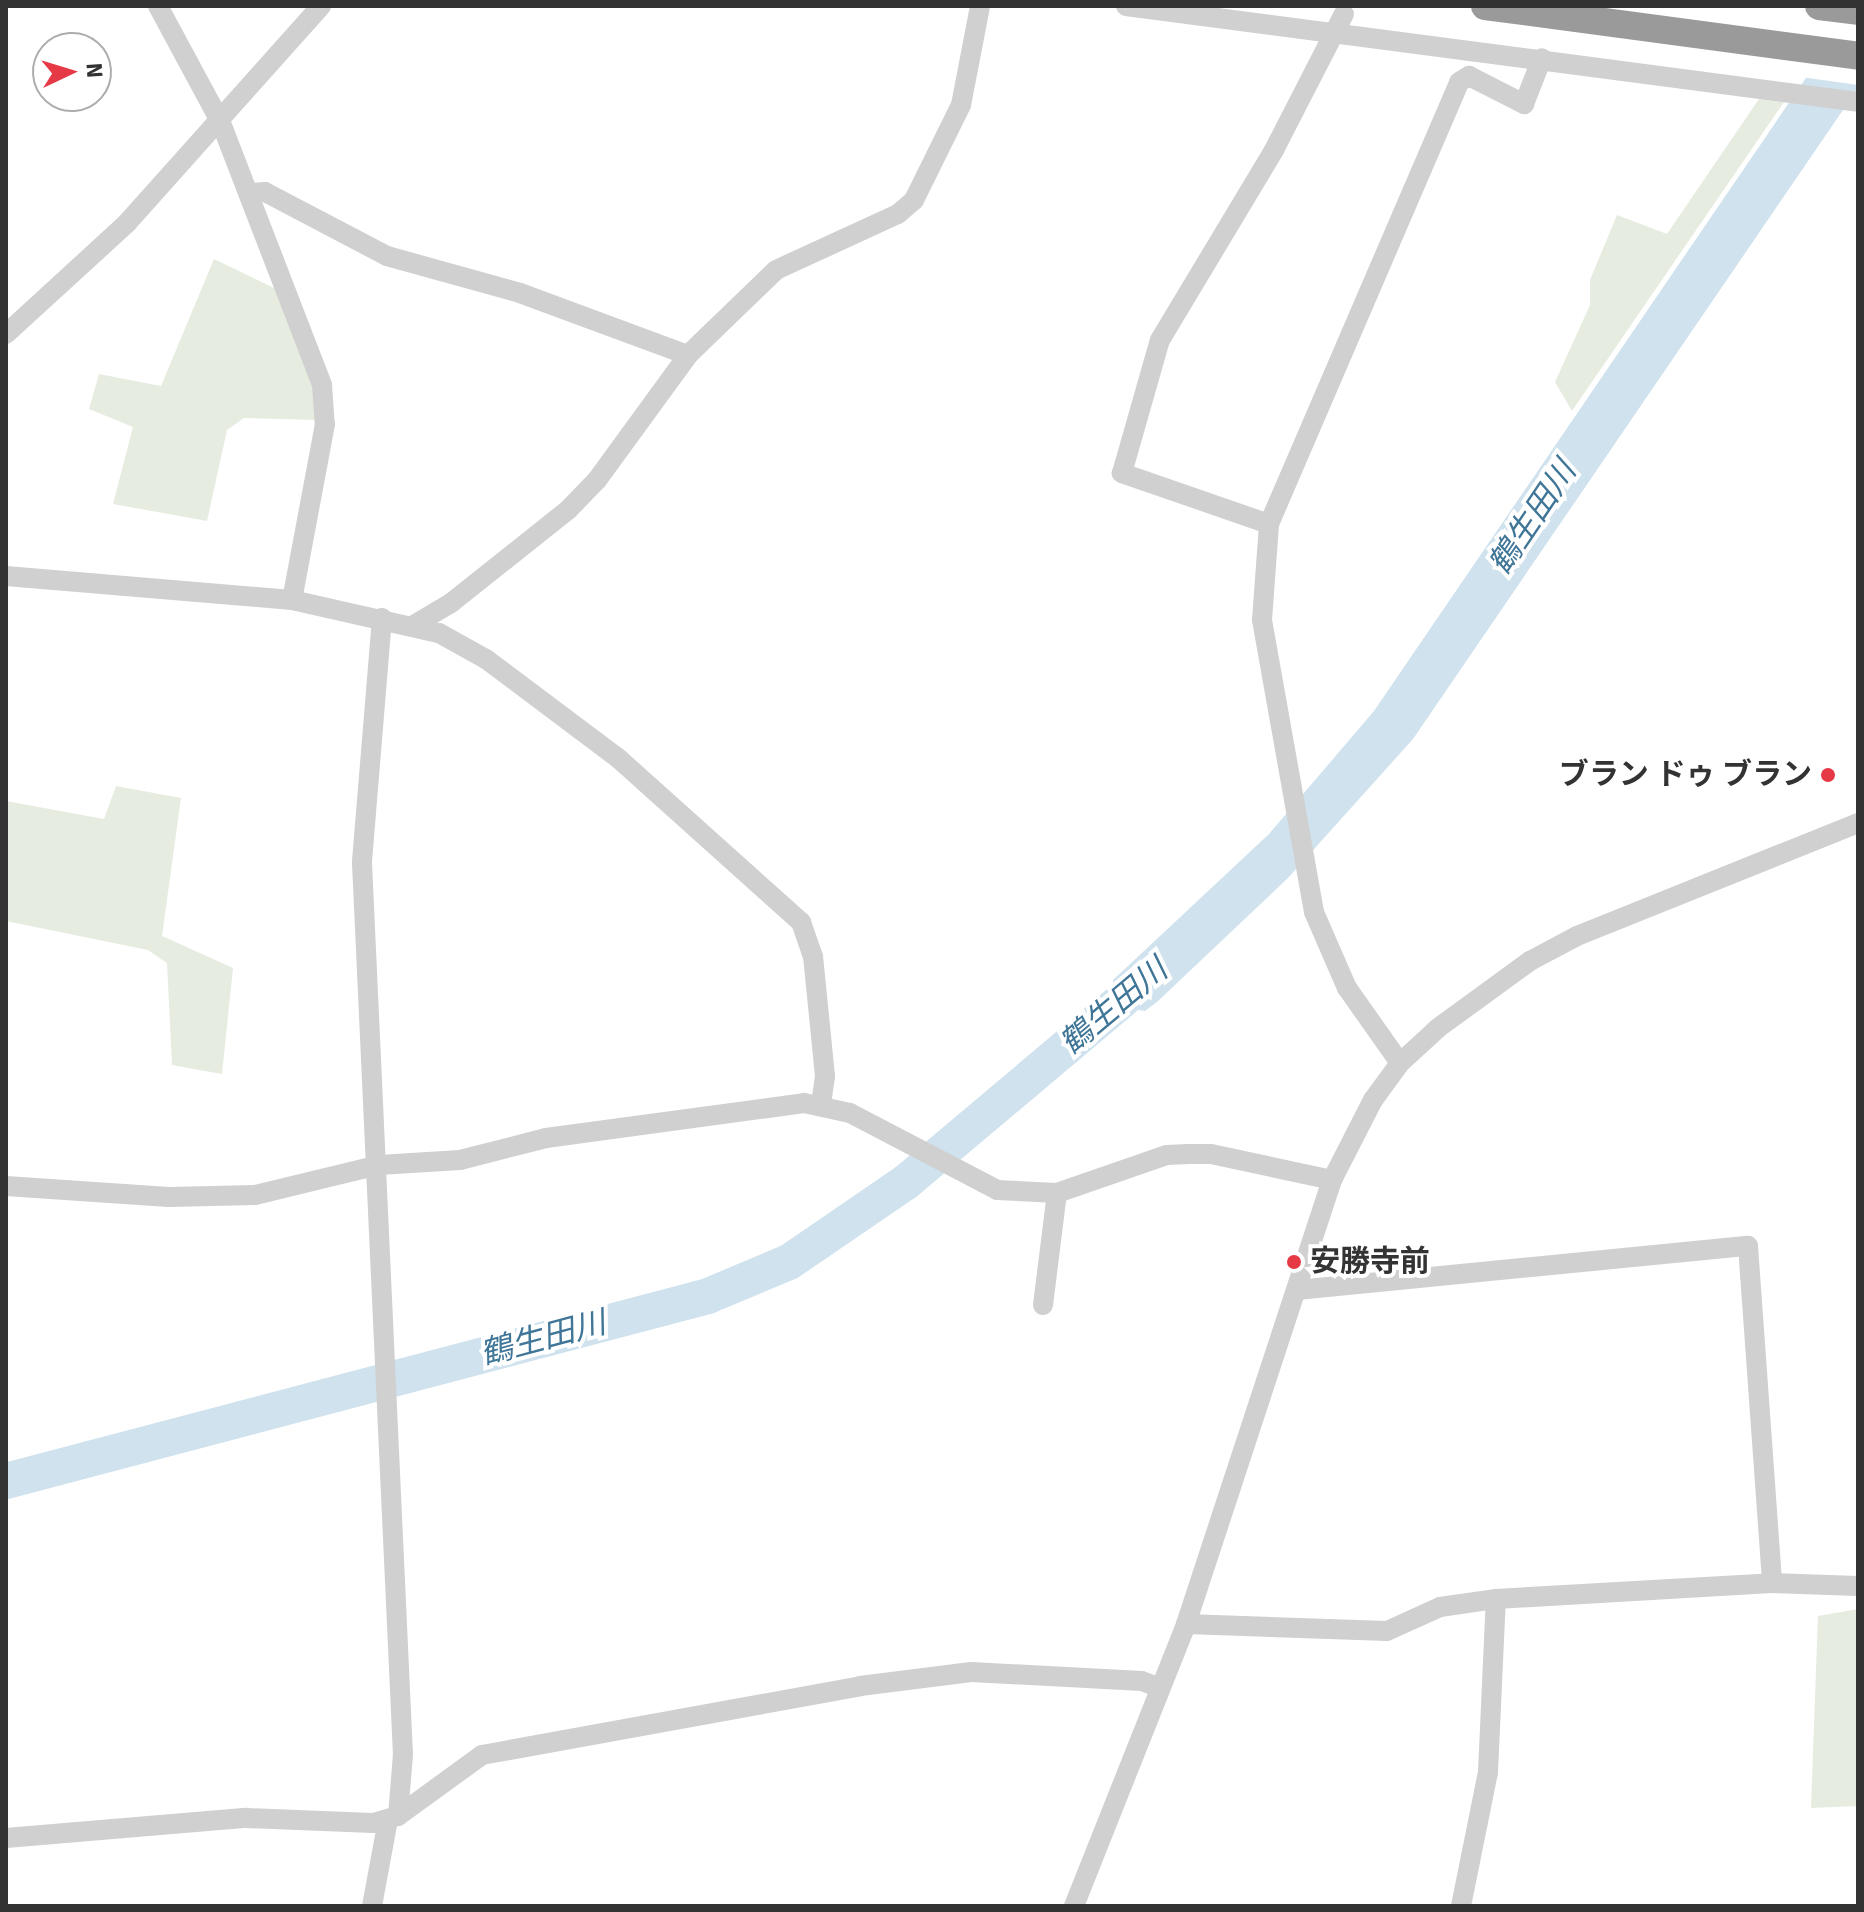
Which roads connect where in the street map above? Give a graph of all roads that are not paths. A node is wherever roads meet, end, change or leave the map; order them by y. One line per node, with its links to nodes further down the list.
1 (158, 6): 11 (street)
2 (321, 6): 11 (street)
3 (980, 6): 14 (street)
4 (1126, 6): 7 (street)
5 (1485, 6): 8 (highway)
6 (1344, 14): 7 (street)
7 (1334, 36): 9 (street); 15 (street)
8 (1858, 56)
9 (1542, 58): 10 (street); 15 (street)
10 (1858, 102)
11 (221, 123): 12 (street); 13 (street)
12 (250, 193): 14 (street); 17 (street)
13 (6, 334)
14 (688, 355): 19 (street)
15 (1269, 524): 21 (street)
16 (6, 576): 17 (street)
17 (292, 600): 18 (street)
18 (382, 618): 19 (street); 23 (street)
19 (412, 626): 22 (street)
20 (1858, 823): 21 (street)
21 (1400, 1063): 24 (street)
22 (821, 1104): 23 (street); 26 (street)
23 (379, 1165): 25 (street); 34 (street)
24 (1332, 1180): 26 (street); 27 (street)
25 (6, 1186)
26 (1057, 1193): 28 (street)
27 (1297, 1290): 29 (street); 32 (street)
28 (1043, 1305)
29 (1772, 1583): 30 (street); 31 (street)
30 (1858, 1586)
31 (1496, 1599): 32 (street); 38 (street)
32 (1186, 1624): 33 (street)
33 (1160, 1688): 34 (street); 37 (street)
34 (393, 1818): 35 (street); 36 (street)
35 (6, 1838)
36 (372, 1906)
37 (1074, 1906)
38 (1461, 1906)

